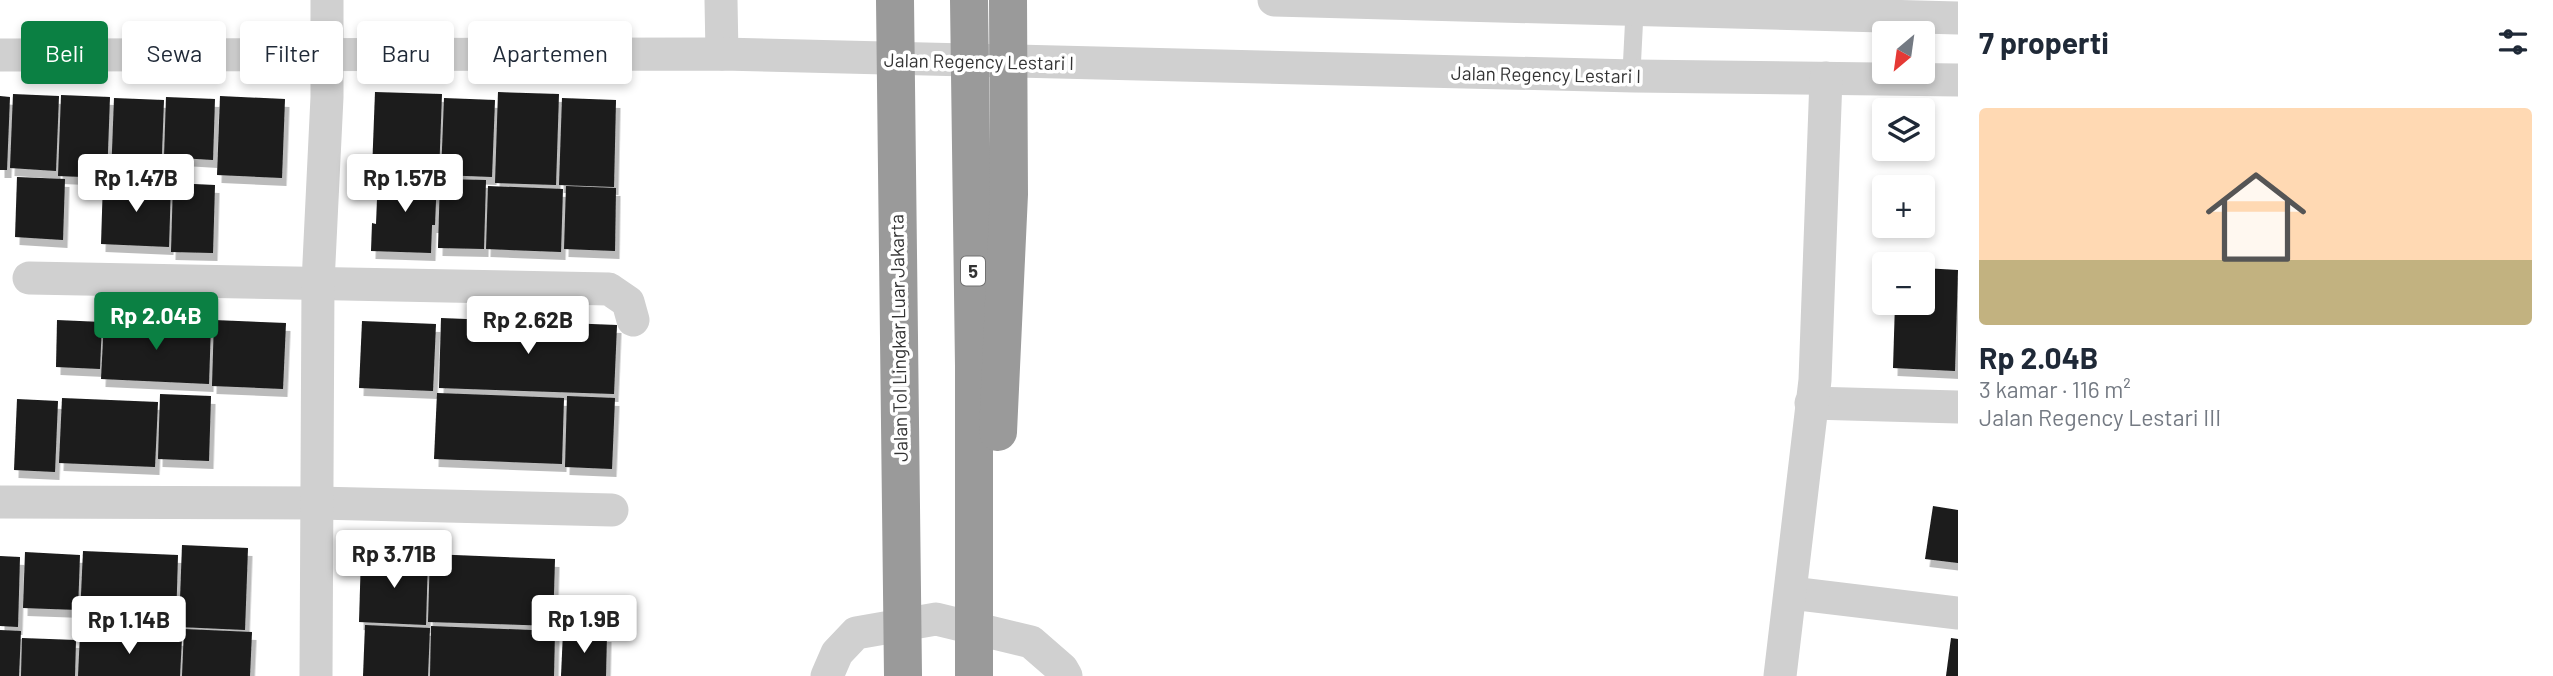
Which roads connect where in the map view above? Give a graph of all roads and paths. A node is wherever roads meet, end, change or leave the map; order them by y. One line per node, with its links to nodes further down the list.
1 (895, 0): 32 (highway, Jalan Tol Lingkar Luar Jakarta, bridge)
2 (970, 0): 27 (highway, 5, bridge)
3 (1008, 0): 27 (highway, bridge)
4 (1274, 0): 8 (street)
5 (327, 2): 10 (street)
6 (720, 3): 12 (street)
7 (1875, 8): 8 (street); 9 (street)
8 (1634, 13): 15 (lane)
9 (1958, 18)
10 (327, 21)
11 (343, 49): 12 (street, Jalan Regency Lestari I)
12 (721, 50): 15 (street, Jalan Regency Lestari I)
13 (240, 51): 14 (street, Jalan Regency Lestari I)
14 (0, 55)
15 (1633, 69): 16 (street, Jalan Regency Lestari I)
16 (1826, 78): 17 (street, Jalan Regency Lestari I); 22 (street)
17 (1958, 80)
18 (327, 84): 20 (street)
19 (29, 278): 20 (street)
20 (318, 283): 21 (street); 25 (street)
21 (633, 320)
22 (1811, 402): 23 (street); 28 (street)
23 (1958, 407)
24 (0, 502): 25 (street)
25 (317, 503): 26 (street); 30 (street)
26 (612, 510)
27 (974, 543): 33 (highway, 5, bridge)
28 (1791, 593): 29 (street); 35 (street)
29 (1958, 612)
30 (316, 676)
31 (827, 676): 34 (street)
32 (903, 676)
33 (974, 676)
34 (1066, 676)
35 (1780, 676)

